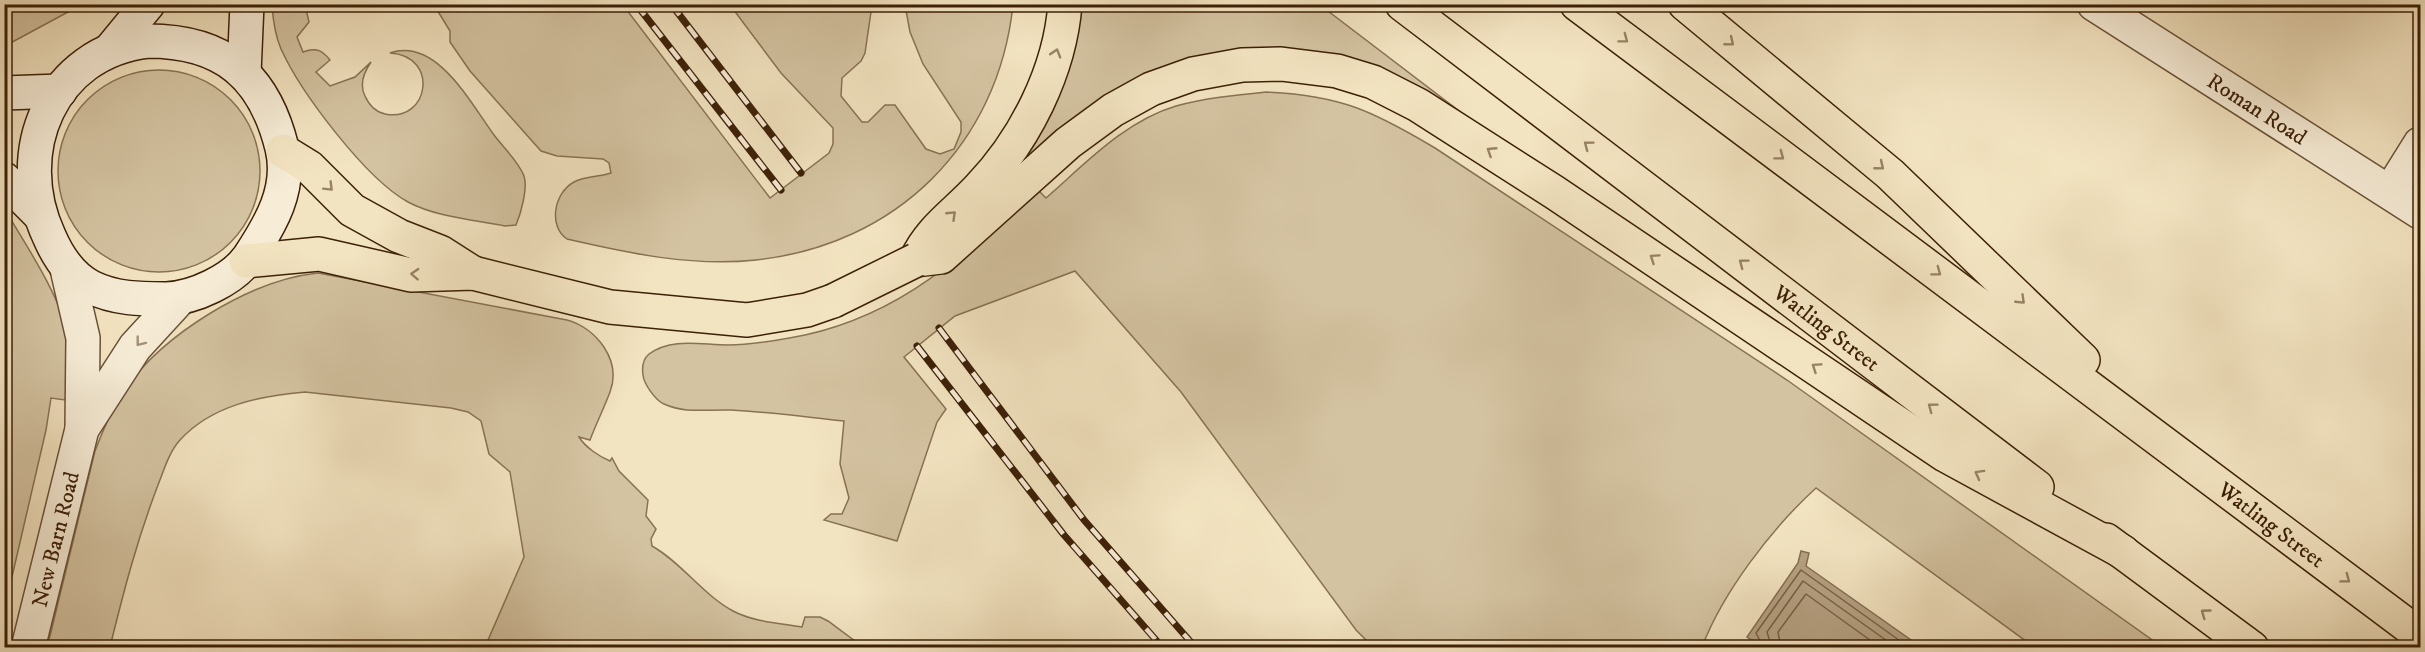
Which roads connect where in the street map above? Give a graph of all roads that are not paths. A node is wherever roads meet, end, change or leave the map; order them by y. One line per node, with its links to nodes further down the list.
1 (148, 4): 8 (main road)
2 (247, 4): 9 (main road)
3 (1065, 4): 18 (highway, one-way to 3)
4 (1402, 4): 25 (highway, Watling Street, one-way to 4)
5 (1577, 4): 24 (highway, Watling Street, one-way to 24)
6 (1685, 4): 24 (highway, one-way to 24)
7 (2094, 4): 15 (main road, Roman Road)
8 (111, 50): 9 (main road); 10 (main road)
9 (244, 73): 13 (main road)
10 (60, 91): 11 (main road); 17 (main road)
11 (4, 93)
12 (2421, 144): 15 (main road)
13 (283, 151): 19 (main road); 21 (highway, one-way to 21)
14 (4, 179): 17 (main road)
15 (2390, 192): 16 (main road, Roman Road)
16 (2421, 212)
17 (40, 215): 20 (main road)
18 (916, 260): 21 (highway, bridge); 25 (highway, one-way to 18)
19 (246, 261): 21 (highway, one-way to 19); 22 (main road)
20 (67, 269): 22 (main road); 23 (main road, New Barn Road)
21 (473, 273)
22 (180, 298): 23 (main road, New Barn Road, one-way to 23)
23 (82, 429): 27 (main road, New Barn Road)
24 (2182, 455): 26 (highway, Watling Street, one-way to 26)
25 (2123, 552): 28 (highway, Watling Street, one-way to 25)
26 (2421, 635)
27 (28, 648)
28 (2252, 648)

